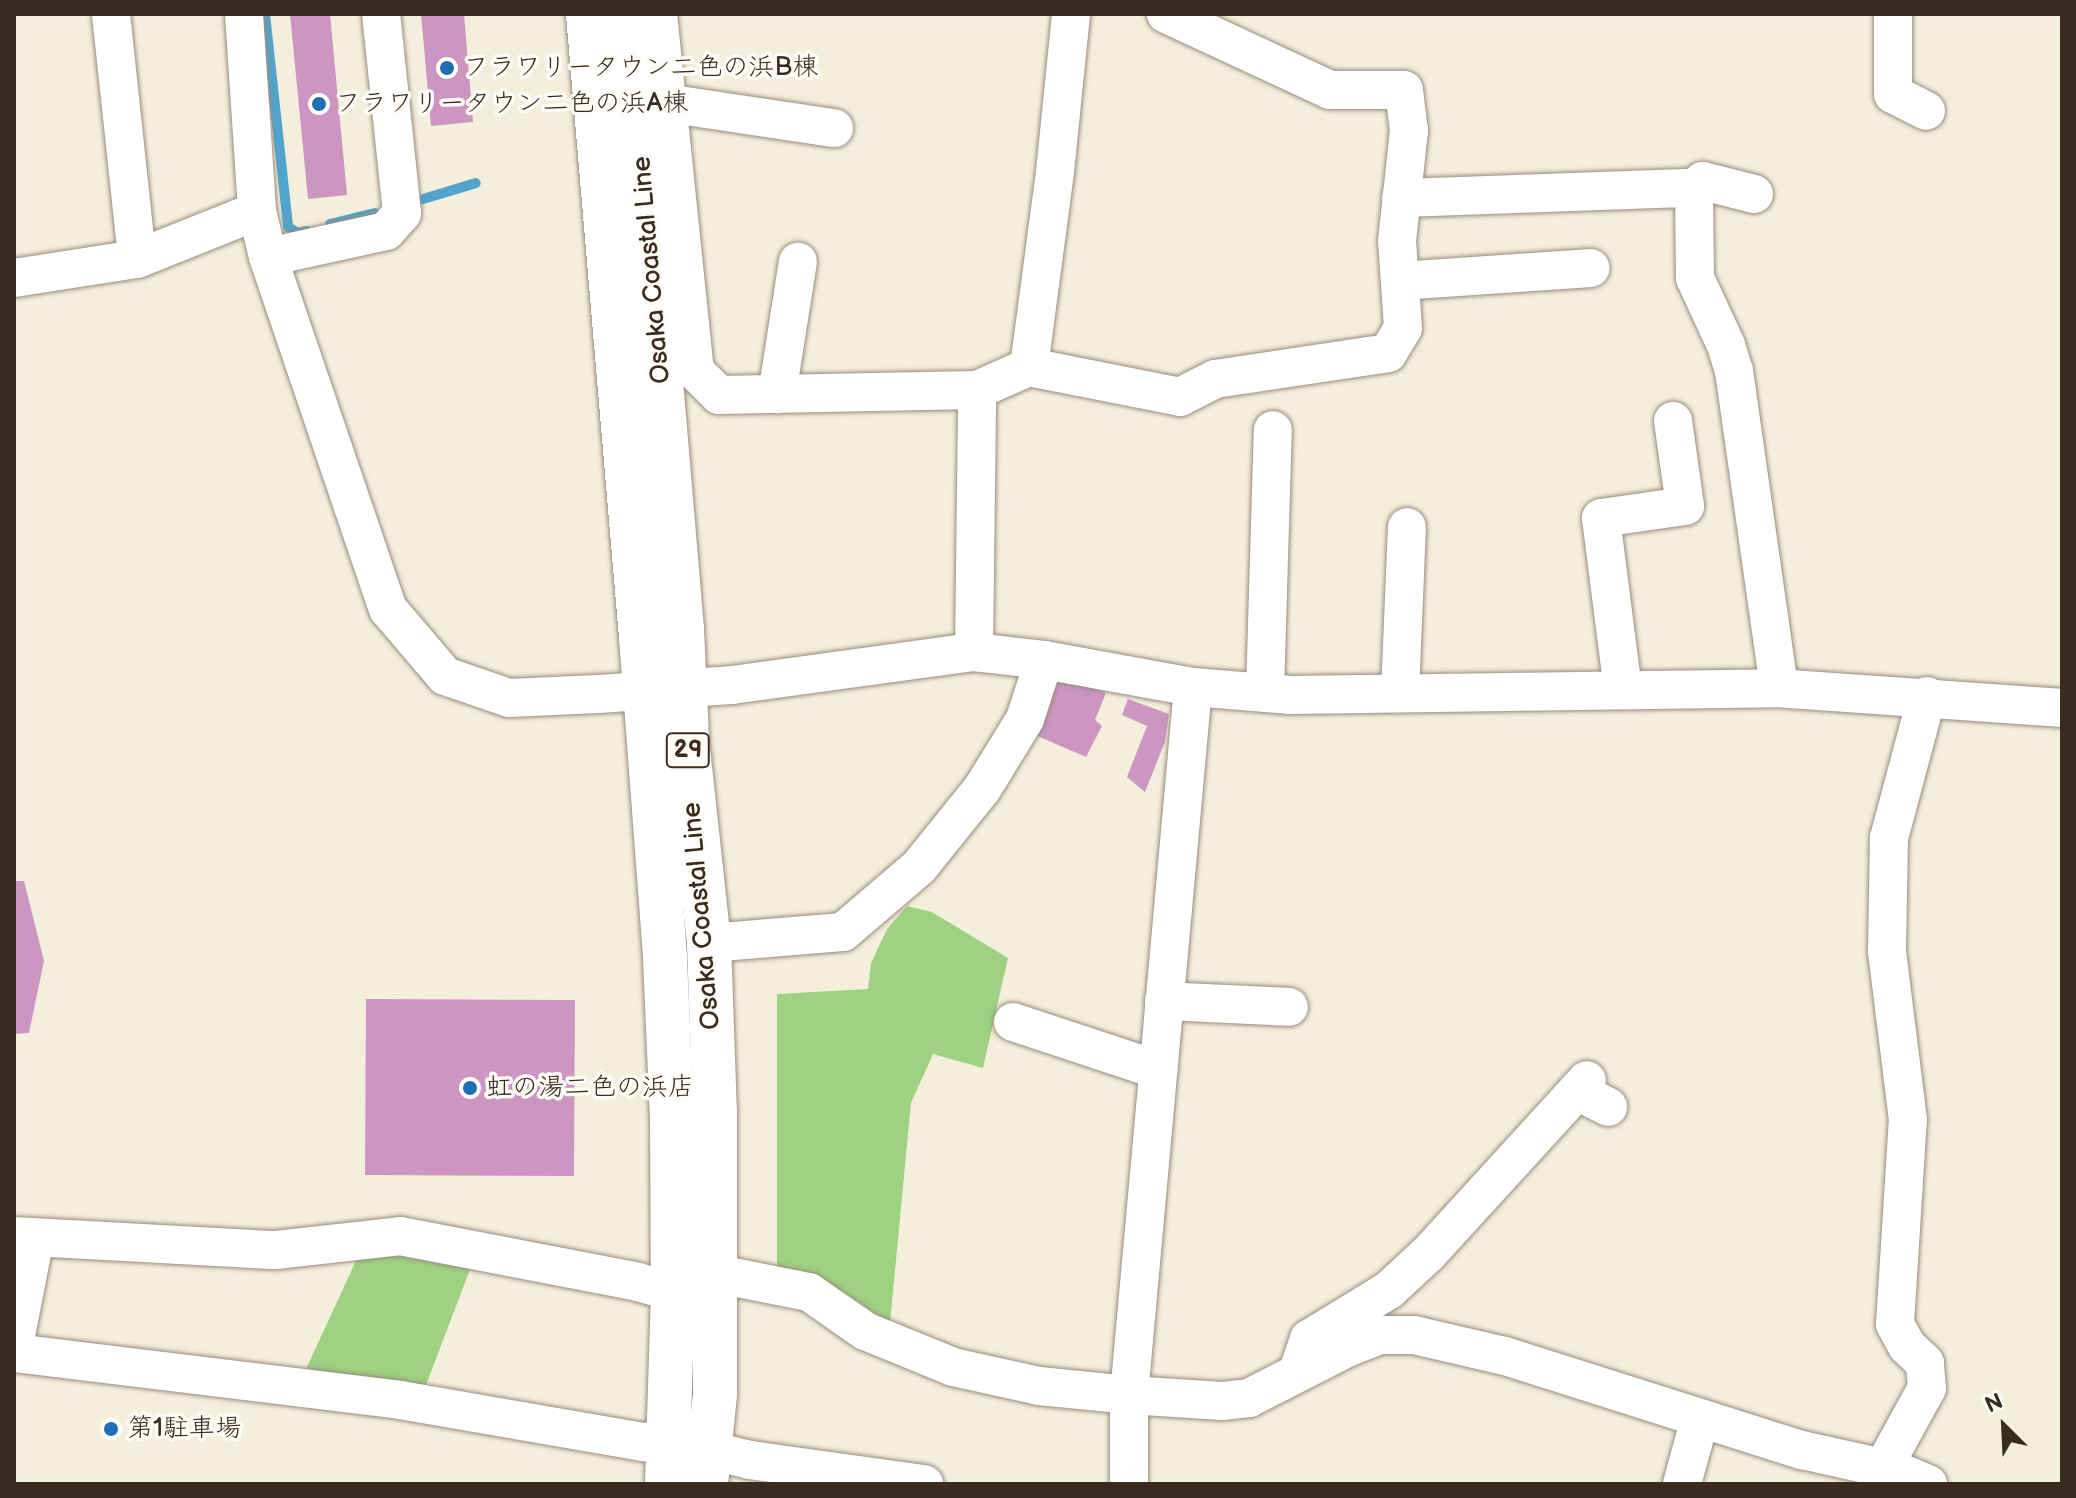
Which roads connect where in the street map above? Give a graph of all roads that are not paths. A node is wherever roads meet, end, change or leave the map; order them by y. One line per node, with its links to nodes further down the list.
1 (111, 14): 16 (street)
2 (244, 14): 14 (street)
3 (381, 14): 15 (street)
4 (1071, 14): 21 (street)
5 (1166, 14): 13 (street)
6 (1893, 14): 9 (street)
7 (619, 16): 8 (street); 31 (main road, Osaka Coastal Line / 29)
8 (666, 103): 10 (street); 23 (street)
9 (1926, 111)
10 (834, 128)
11 (1694, 188): 12 (street); 13 (street); 30 (street)
12 (1754, 194)
13 (1401, 198): 20 (street)
14 (257, 211): 15 (street); 16 (street)
15 (268, 257): 31 (street)
16 (137, 259): 19 (street)
17 (798, 262): 23 (street)
18 (1591, 268): 20 (street)
19 (14, 278)
20 (1400, 281): 21 (street)
21 (1029, 367): 22 (street)
22 (977, 390): 23 (street); 27 (street)
23 (777, 394)
24 (1673, 421): 32 (street)
25 (1273, 430): 33 (street)
26 (1407, 527): 34 (street)
27 (974, 652): 28 (street); 31 (street)
28 (1044, 660): 29 (street); 37 (street)
29 (1193, 687): 33 (street); 38 (street)
30 (1779, 688): 32 (street); 35 (street)
31 (664, 689): 37 (main road, Osaka Coastal Line / 29); 45 (main road, Osaka Coastal Line / 29)
32 (1623, 690): 34 (street)
33 (1265, 693): 34 (street)
34 (1400, 693)
35 (1927, 696): 36 (street); 52 (street)
36 (2062, 708)
37 (709, 943): 44 (main road, Osaka Coastal Line / 29)
38 (1164, 1001): 39 (street); 41 (street)
39 (1289, 1007)
40 (1013, 1022): 41 (street)
41 (1158, 1070): 48 (street)
42 (1591, 1093): 47 (street)
43 (24, 1237): 45 (street); 46 (street)
44 (713, 1273): 48 (street); 51 (main road, Osaka Coastal Line / 29)
45 (673, 1292): 50 (main road, Osaka Coastal Line / 29)
46 (15, 1340): 50 (street)
47 (1296, 1375): 48 (street); 49 (street)
48 (1129, 1395): 56 (street)
49 (1700, 1418): 53 (street); 57 (street)
50 (668, 1440): 51 (street); 54 (main road, Osaka Coastal Line / 29)
51 (708, 1467): 55 (street)
52 (1883, 1468): 53 (street); 58 (street)
53 (1815, 1469)
54 (667, 1484)
55 (924, 1484)
56 (1129, 1484)
57 (1682, 1484)
58 (1928, 1484)

